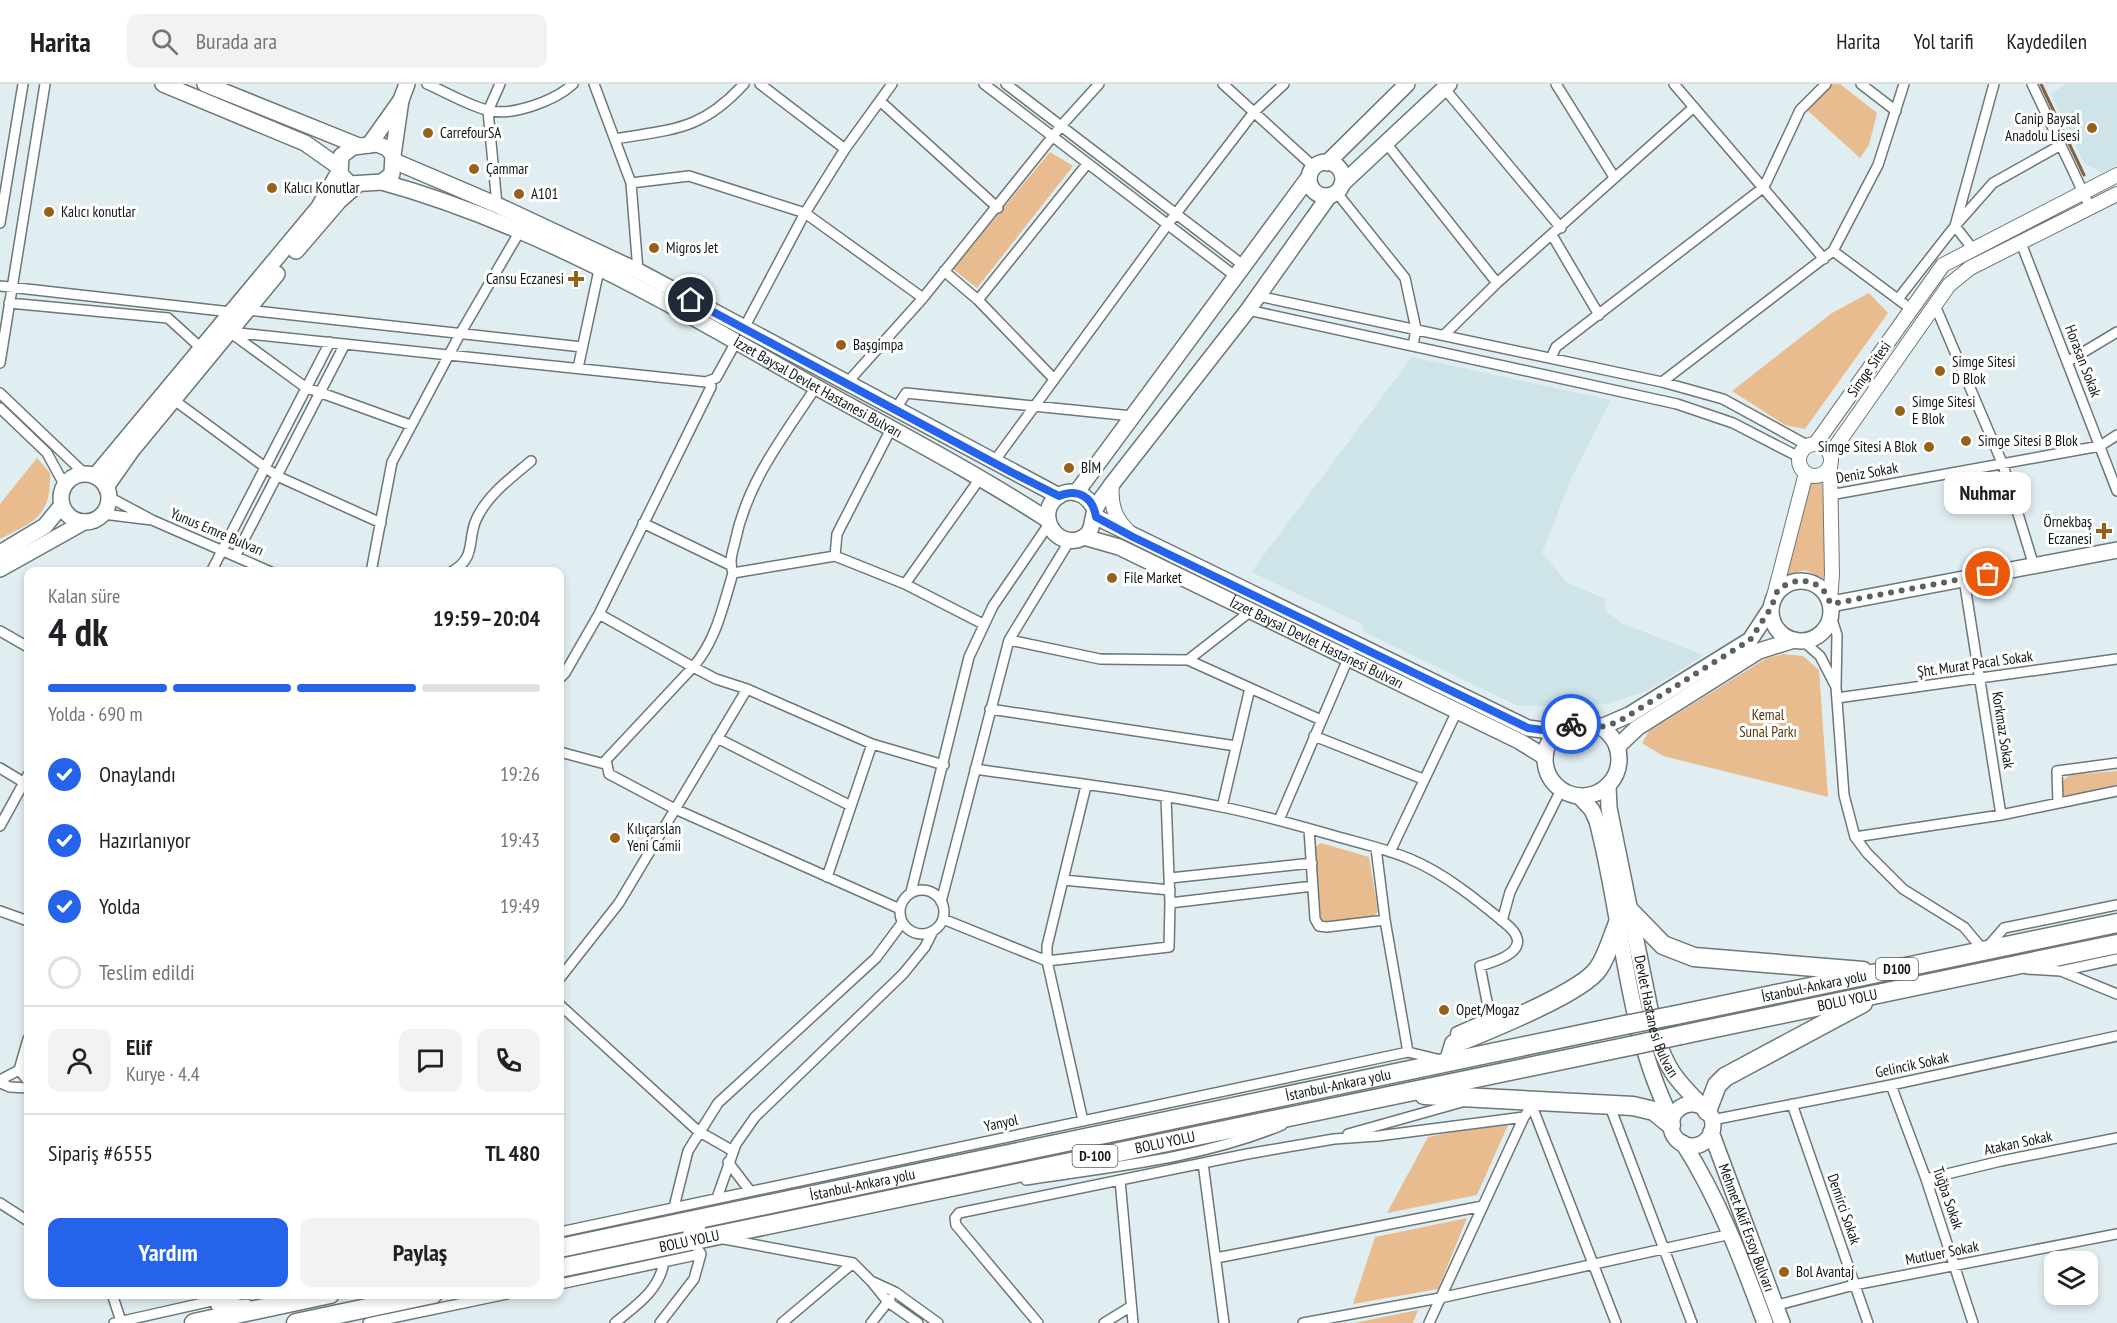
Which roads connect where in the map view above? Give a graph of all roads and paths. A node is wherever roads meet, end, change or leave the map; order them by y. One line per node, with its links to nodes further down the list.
1 (23, 84): 58 (street)
2 (45, 84): 74 (street)
3 (163, 84): 42 (main road)
4 (205, 84): 37 (main road, İzzet Baysal Devlet Hastanesi Bulvarı)
5 (407, 84): 27 (main road)
6 (427, 84): 30 (street)
7 (500, 84): 30 (street)
8 (573, 84): 30 (street)
9 (594, 84): 35 (street)
10 (744, 84): 35 (street)
11 (760, 84): 39 (street)
12 (892, 84): 28 (street)
13 (984, 84): 34 (street)
14 (1006, 84): 33 (street)
15 (1099, 84): 33 (street)
16 (1223, 84): 32 (street)
17 (1284, 84): 32 (street)
18 (1407, 84): 43 (main road)
19 (1556, 84): 45 (street)
20 (1674, 84): 29 (street)
21 (1826, 84): 49 (street)
22 (1861, 84): 31 (street)
23 (1904, 84): 31 (street)
24 (1994, 84): 60 (street)
25 (2032, 84): 38 (street)
26 (1447, 86): 36 (main road); 61 (street)
27 (401, 100): 37 (main road); 40 (main road)
28 (880, 101): 39 (street); 55 (street)
29 (1694, 107): 45 (street); 49 (street)
30 (489, 111): 53 (street)
31 (1896, 111): 66 (street)
32 (1254, 112): 43 (street); 57 (street)
33 (1061, 126): 34 (street); 57 (street)
34 (1053, 137): 41 (street); 55 (street)
35 (615, 139): 47 (street)
36 (1386, 142): 50 (main road); 72 (street)
37 (364, 145): 40 (main road, İzzet Baysal Devlet Hastanesi Bulvarı); 42 (main road)
38 (2060, 146): 51 (street); 60 (street)
39 (844, 149): 56 (street)
40 (394, 158): 46 (main road); 53 (main road, İzzet Baysal Devlet Hastanesi Bulvarı)
41 (1087, 164): 59 (street); 78 (street)
42 (340, 169): 48 (main road); 83 (main road)
43 (1317, 169): 50 (main road); 50 (main road); 69 (main road)
44 (2117, 175): 51 (main road)
45 (1614, 177): 61 (street)
46 (382, 182): 48 (main road, İzzet Baysal Devlet Hastanesi Bulvarı); 62 (main road, İzzet Baysal Devlet Hastanesi Bulvarı)
47 (631, 183): 56 (street); 70 (street)
48 (356, 186): 83 (main road)
49 (1764, 187): 67 (street); 84 (street)
50 (1336, 191): 75 (main road); 86 (street)
51 (2082, 192): 54 (street); 65 (main road)
52 (2117, 194): 54 (main road, Simge Sitesi)
53 (497, 205): 70 (main road, İzzet Baysal Devlet Hastanesi Bulvarı)
54 (2090, 207): 64 (main road, Simge Sitesi)
55 (998, 208): 71 (street)
56 (804, 213): 76 (street); 85 (street)
57 (1176, 214): 59 (street); 69 (street)
58 (0, 223)
59 (1168, 224): 69 (street); 102 (street)
60 (1955, 226): 65 (street); 77 (street)
61 (1561, 228): 63 (street)
62 (520, 231): 68 (main road, İzzet Baysal Devlet Hastanesi Bulvarı); 89 (street)
63 (1552, 235): 72 (street); 84 (street)
64 (2021, 243): 80 (main road, Simge Sitesi); 99 (street, Horasan Sokak)
65 (1972, 248): 81 (main road)
66 (1833, 251): 67 (street); 77 (street)
67 (1824, 259): 104 (street)
68 (599, 270): 92 (main road, İzzet Baysal Devlet Hastanesi Bulvarı); 95 (street)
69 (1239, 270): 114 (main road)
70 (638, 271): 85 (main road, İzzet Baysal Devlet Hastanesi Bulvarı)
71 (944, 271): 76 (street); 78 (street)
72 (1497, 283): 90 (street)
73 (0, 286): 74 (street)
74 (11, 286): 79 (street); 83 (street)
75 (1258, 296): 82 (main road); 86 (street)
76 (923, 298): 105 (street)
77 (1898, 299): 81 (street)
78 (978, 300): 102 (street)
79 (9, 303): 96 (street); 100 (street)
80 (1934, 303): 120 (main road, Simge Sitesi); 123 (street)
81 (1911, 309): 119 (main road)
82 (1248, 310): 94 (street); 129 (main road)
83 (239, 311): 87 (main road); 89 (street); 96 (main road)
84 (1599, 315): 98 (street)
85 (744, 328): 105 (main road, İzzet Baysal Devlet Hastanesi Bulvarı)
86 (1416, 329): 90 (street); 94 (street)
87 (230, 332): 91 (street); 106 (street); 110 (main road)
88 (2117, 332): 99 (street)
89 (460, 334): 95 (street); 97 (street)
90 (1444, 335): 98 (street)
91 (330, 342): 93 (street); 106 (street)
92 (736, 342): 103 (street); 107 (main road, İzzet Baysal Devlet Hastanesi Bulvarı)
93 (345, 344): 97 (street); 108 (street)
94 (1413, 346): 119 (street)
95 (582, 347): 101 (street)
96 (201, 348): 128 (main road)
97 (450, 355): 101 (street); 115 (street)
98 (1551, 358): 104 (street)
99 (2067, 362): 118 (street, Horasan Sokak)
100 (0, 363)
101 (578, 368): 103 (street)
102 (1054, 379): 111 (street)
103 (711, 381): 141 (street)
104 (1662, 382): 119 (street)
105 (846, 384): 113 (main road, İzzet Baysal Devlet Hastanesi Bulvarı)
106 (304, 387): 108 (street); 124 (street)
107 (816, 387): 116 (main road, İzzet Baysal Devlet Hastanesi Bulvarı); 156 (street)
108 (318, 391): 115 (street); 126 (street)
109 (0, 393): 128 (street)
110 (174, 400): 124 (street); 128 (main road)
111 (1037, 404): 113 (street); 114 (street); 122 (street)
112 (0, 408): 130 (street)
113 (895, 410): 122 (main road, İzzet Baysal Devlet Hastanesi Bulvarı)
114 (1132, 416): 132 (main road)
115 (410, 425): 140 (street)
116 (892, 427): 127 (main road, İzzet Baysal Devlet Hastanesi Bulvarı); 149 (street)
117 (2117, 435): 118 (street, Deniz Sokak)
118 (2100, 446): 123 (street, Deniz Sokak); 131 (street, Horasan Sokak)
119 (1807, 448): 120 (main road); 125 (main road)
120 (1830, 460): 125 (main road); 133 (main road)
121 (531, 461): 154 (street)
122 (993, 463): 134 (main road, İzzet Baysal Devlet Hastanesi Bulvarı)
123 (2003, 465): 133 (street, Deniz Sokak); 150 (street)
124 (265, 467): 126 (street); 145 (street)
125 (1806, 473): 159 (main road)
126 (277, 476): 140 (street); 148 (street)
127 (981, 477): 142 (main road, İzzet Baysal Devlet Hastanesi Bulvarı); 158 (street)
128 (99, 483): 130 (main road); 136 (main road); 138 (street)
129 (1112, 484): 137 (main road); 143 (main road)
130 (64, 486): 135 (main road)
131 (2117, 490)
132 (1076, 493): 134 (main road); 137 (main road)
133 (1830, 495): 160 (main road)
134 (1059, 496): 142 (main road)
135 (62, 505): 139 (main road); 147 (main road)
136 (103, 514): 138 (street); 139 (main road)
137 (1095, 514): 143 (main road, İzzet Baysal Devlet Hastanesi Bulvarı); 144 (main road)
138 (152, 520): 145 (street, Yunus Emre Bulvarı)
139 (84, 522): 155 (main road)
140 (381, 522): 153 (street)
141 (643, 522): 156 (street); 162 (street)
142 (1049, 522): 144 (main road); 163 (street)
143 (1133, 537): 167 (main road, İzzet Baysal Devlet Hastanesi Bulvarı)
144 (1077, 538): 161 (main road, İzzet Baysal Devlet Hastanesi Bulvarı); 165 (street)
145 (222, 550): 148 (street, Yunus Emre Bulvarı); 151 (street)
146 (2117, 550): 150 (main road)
147 (0, 553)
148 (236, 555): 152 (street, Yunus Emre Bulvarı)
149 (835, 556): 156 (street); 158 (street)
150 (2034, 566): 157 (main road)
151 (214, 567)
152 (261, 567)
153 (372, 567)
154 (459, 567)
155 (0, 569)
156 (731, 569): 172 (street)
157 (1965, 579): 160 (main road); 174 (street, Korkmaz Sokak)
158 (905, 584): 163 (street)
159 (1772, 604): 160 (main road); 166 (main road); 182 (main road)
160 (1830, 607): 166 (main road); 175 (street)
161 (1251, 611): 169 (main road, İzzet Baysal Devlet Hastanesi Bulvarı); 171 (street)
162 (599, 615): 172 (street); 173 (street)
163 (983, 624): 193 (street)
164 (0, 631): 168 (street)
165 (1009, 639): 171 (street); 179 (street)
166 (1798, 641): 175 (street); 188 (main road)
167 (1355, 643): 169 (street); 183 (main road, İzzet Baysal Devlet Hastanesi Bulvarı)
168 (24, 645)
169 (1348, 657): 180 (main road, İzzet Baysal Devlet Hastanesi Bulvarı); 181 (street)
170 (2117, 659): 174 (street, Şht. Murat Pacal Sokak)
171 (1188, 660): 176 (street)
172 (693, 667): 177 (street); 192 (street)
173 (564, 675)
174 (1980, 678): 178 (street, Şht. Murat Pacal Sokak); 209 (street, Korkmaz Sokak)
175 (1836, 687): 178 (street)
176 (1250, 688): 181 (street); 187 (street)
177 (747, 689): 185 (street); 186 (street)
178 (1837, 698): 213 (street)
179 (990, 709): 187 (street); 195 (street)
180 (1457, 711): 190 (main road, İzzet Baysal Devlet Hastanesi Bulvarı); 196 (street)
181 (1321, 720): 184 (street)
182 (1601, 727): 183 (main road); 188 (main road)
183 (1557, 732): 190 (main road)
184 (1314, 736): 196 (street); 210 (street)
185 (717, 738): 206 (street); 208 (street)
186 (872, 744): 193 (street); 206 (street)
187 (1236, 746): 207 (street)
188 (1617, 747): 200 (main road)
189 (564, 753): 192 (street)
190 (1545, 757): 201 (main road)
191 (2117, 763): 205 (street)
192 (605, 764): 208 (street)
193 (944, 765): 222 (street)
194 (0, 768): 197 (street)
195 (975, 769): 199 (street); 223 (street)
196 (1423, 779): 215 (street)
197 (24, 780)
198 (24, 786): 211 (street)
199 (1086, 786): 204 (street); 219 (street)
200 (1608, 786): 203 (main road); 228 (main road)
201 (1561, 790): 203 (main road); 232 (street)
202 (2117, 791): 205 (street)
203 (1579, 796): 228 (main road)
204 (1166, 797): 207 (street); 218 (street)
205 (2058, 803): 209 (street)
206 (851, 806): 217 (street)
207 (1222, 807): 210 (street)
208 (675, 809): 217 (street); 242 (street)
209 (2001, 815): 213 (street)
210 (1279, 820): 212 (street)
211 (0, 826)
212 (1310, 829): 214 (street); 216 (street)
213 (1855, 837): 237 (street)
214 (1376, 848): 215 (street); 231 (street)
215 (1390, 852): 232 (street)
216 (1312, 863): 218 (street); 220 (street)
217 (827, 877): 226 (street)
218 (1170, 878): 221 (street)
219 (1063, 880): 221 (street); 239 (street)
220 (1313, 886): 224 (street); 231 (street)
221 (1170, 890): 224 (street)
222 (911, 892): 223 (street); 226 (street)
223 (941, 902): 230 (street)
224 (1170, 903): 239 (street)
225 (2117, 905): 237 (street)
226 (900, 909): 233 (street)
227 (0, 911): 229 (street)
228 (1624, 917): 243 (highway); 247 (main road); 251 (highway); 265 (main road, Devlet Hastanesi Bulvarı)
229 (24, 920)
230 (943, 920): 235 (street); 239 (street)
231 (1385, 920): 250 (street)
232 (1502, 921): 251 (street)
233 (902, 923): 235 (street); 268 (street)
234 (2117, 923): 237 (highway, İstanbul-Ankara yolu / D100)
235 (933, 931): 273 (street)
236 (2117, 944): 240 (highway, BOLU YOLU / D100)
237 (1984, 951): 243 (highway, İstanbul-Ankara yolu / D100)
238 (2117, 959): 241 (street)
239 (1047, 961): 266 (street)
240 (2000, 968): 241 (street); 244 (highway, BOLU YOLU / D100)
241 (2061, 971): 245 (street)
242 (564, 973)
243 (1882, 973): 247 (highway, İstanbul-Ankara yolu / D100, bridge)
244 (1882, 993): 248 (highway, BOLU YOLU / D100); 265 (highway)
245 (2117, 994)
246 (564, 1009): 268 (street)
247 (1632, 1035): 248 (highway, İstanbul-Ankara yolu / D100, bridge); 251 (highway, İstanbul-Ankara yolu / D-100); 258 (highway, BOLU YOLU / D-100); 267 (main road, Devlet Hastanesi Bulvarı)
248 (1681, 1035)
249 (2117, 1036): 256 (street, Gelincik Sokak)
250 (1408, 1052): 251 (street, Yanyol); 266 (street, Yanyol)
251 (1452, 1052): 292 (highway, İstanbul-Ankara yolu / D-100)
252 (24, 1053): 253 (street)
253 (19, 1070): 254 (street); 255 (street)
254 (24, 1076)
255 (0, 1082): 257 (street)
256 (1891, 1085): 262 (street, Gelincik Sokak); 280 (street, Tuğba Sokak)
257 (24, 1088)
258 (1393, 1094): 259 (highway); 263 (highway, BOLU YOLU / D-100)
259 (1481, 1097): 260 (highway); 271 (street)
260 (1533, 1103): 261 (highway); 264 (street); 298 (street)
261 (1609, 1104): 267 (highway); 293 (street)
262 (1792, 1104): 265 (street, Gelincik Sokak); 303 (street, Demirci Sokak)
263 (1320, 1109): 269 (street); 300 (highway, BOLU YOLU / D-100)
264 (1524, 1117): 271 (street); 285 (street)
265 (1709, 1118): 267 (main road); 272 (main road); 276 (main road, Mehmet Akif Ersoy Bulvarı)
266 (1083, 1122): 282 (street, Yanyol)
267 (1672, 1123): 272 (main road)
268 (698, 1131): 273 (street); 286 (street)
269 (1252, 1138): 274 (street); 275 (street)
270 (2117, 1138): 280 (street, Atakan Sokak)
271 (1334, 1139): 275 (street)
272 (1683, 1143): 279 (main road, Mehmet Akif Ersoy Bulvarı)
273 (733, 1151): 277 (street)
274 (1179, 1154): 278 (street); 289 (street)
275 (1247, 1154): 278 (street)
276 (1719, 1156): 279 (main road); 312 (main road, Mehmet Akif Ersoy Bulvarı)
277 (728, 1162): 282 (street); 283 (street)
278 (1203, 1163): 281 (street); 295 (street)
279 (1698, 1168): 291 (main road, Mehmet Akif Ersoy Bulvarı)
280 (1926, 1179): 299 (street, Tuğba Sokak)
281 (1120, 1180): 313 (street); 325 (street)
282 (750, 1191): 283 (street, Yanyol)
283 (717, 1198): 286 (street, Yanyol)
284 (0, 1203): 287 (street)
285 (1483, 1206): 295 (street); 305 (street)
286 (674, 1207): 288 (street, Yanyol)
287 (24, 1218)
288 (564, 1231)
289 (688, 1232): 294 (street); 297 (street)
290 (2117, 1233): 299 (street, Mutluer Sokak)
291 (1731, 1234): 293 (street); 333 (main road, Mehmet Akif Ersoy Bulvarı)
292 (564, 1247)
293 (1665, 1248): 298 (street); 332 (street)
294 (701, 1254): 296 (street); 317 (street)
295 (1216, 1258): 328 (street)
296 (664, 1262): 302 (street); 320 (street)
297 (853, 1263): 301 (street); 321 (street)
298 (1593, 1264): 305 (street); 331 (street)
299 (1954, 1266): 303 (street, Mutluer Sokak); 336 (street, Tuğba Sokak)
300 (564, 1267)
301 (871, 1281): 304 (street); 311 (street)
302 (564, 1283)
303 (1854, 1285): 312 (street, Mutluer Sokak); 335 (street, Demirci Sokak)
304 (895, 1292): 311 (street); 324 (street)
305 (1440, 1298): 315 (street); 330 (street)
306 (113, 1299): 316 (street)
307 (231, 1299): 314 (street)
308 (306, 1299): 314 (highway)
309 (409, 1299): 318 (highway)
310 (483, 1299): 319 (street)
311 (888, 1302): 322 (street); 323 (street)
312 (1774, 1306): 334 (main road, Mehmet Akif Ersoy Bulvarı)
313 (1130, 1307): 326 (street); 327 (street)
314 (193, 1315): 316 (street)
315 (1344, 1319): 329 (street)
316 (118, 1322)
317 (661, 1322)
318 (296, 1323)
319 (368, 1323)
320 (615, 1323)
321 (782, 1323)
322 (872, 1323)
323 (918, 1323)
324 (938, 1323)
325 (1038, 1323)
326 (1104, 1323)
327 (1133, 1323)
328 (1224, 1323)
329 (1303, 1323)
330 (1429, 1323)
331 (1616, 1323)
332 (1692, 1323)
333 (1765, 1323)
334 (1782, 1323)
335 (1868, 1323)
336 (1972, 1323)

